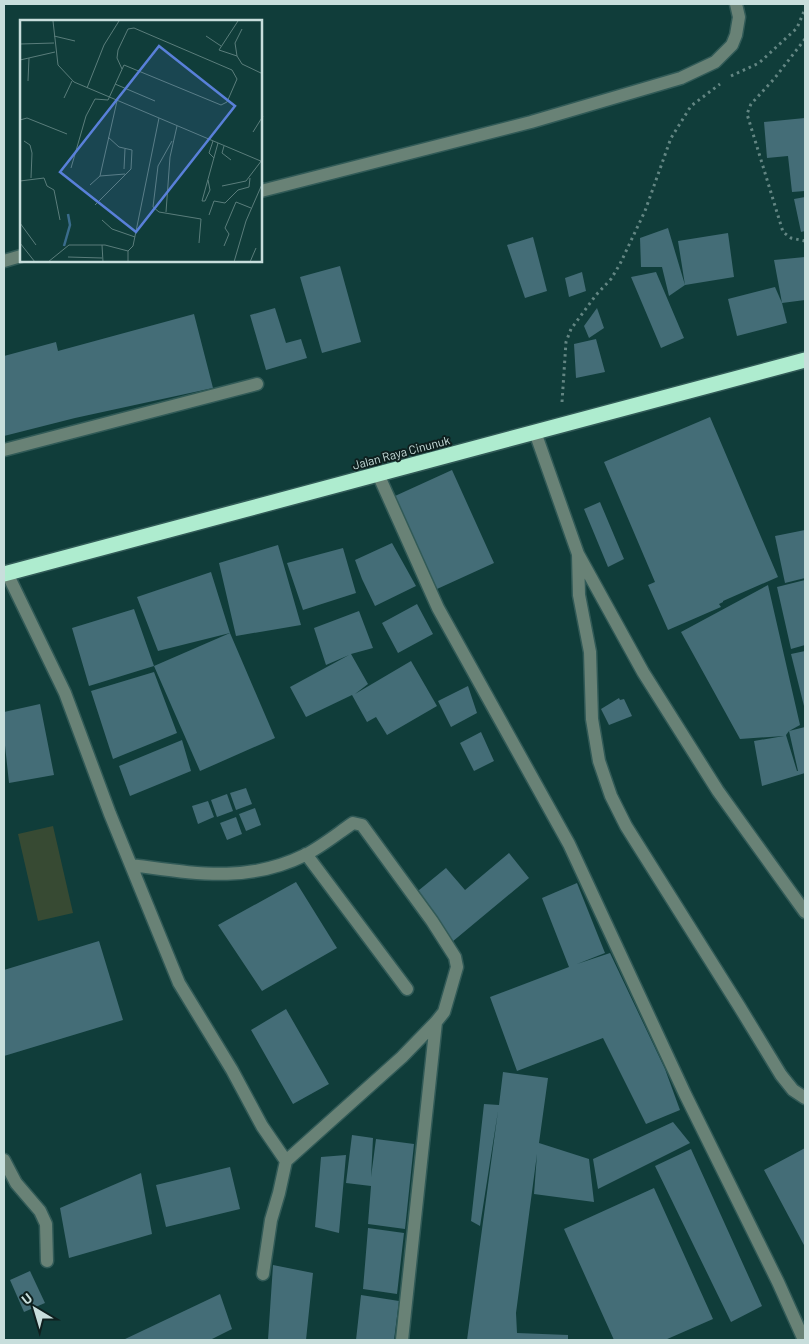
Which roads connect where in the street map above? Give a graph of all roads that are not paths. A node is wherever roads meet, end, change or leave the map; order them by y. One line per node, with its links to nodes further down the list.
1 (736, 4): 2 (street)
2 (262, 191)
3 (20, 256): 4 (street)
4 (4, 261)
5 (805, 360): 7 (highway, Jalan Raya Cinunuk)
6 (257, 384): 8 (street)
7 (535, 432): 9 (highway, Jalan Raya Cinunuk); 10 (street)
8 (4, 450)
9 (378, 474): 11 (highway, Jalan Raya Cinunuk); 23 (street)
10 (578, 554): 14 (street); 17 (street)
11 (6, 573): 13 (street)
12 (306, 854): 13 (street); 15 (street); 16 (street)
13 (131, 865): 19 (street)
14 (805, 912)
15 (407, 989)
16 (436, 1022): 19 (street); 22 (street)
17 (805, 1098)
18 (4, 1160): 20 (street)
19 (286, 1161): 21 (street)
20 (47, 1261)
21 (263, 1274)
22 (402, 1340)
23 (804, 1340)

